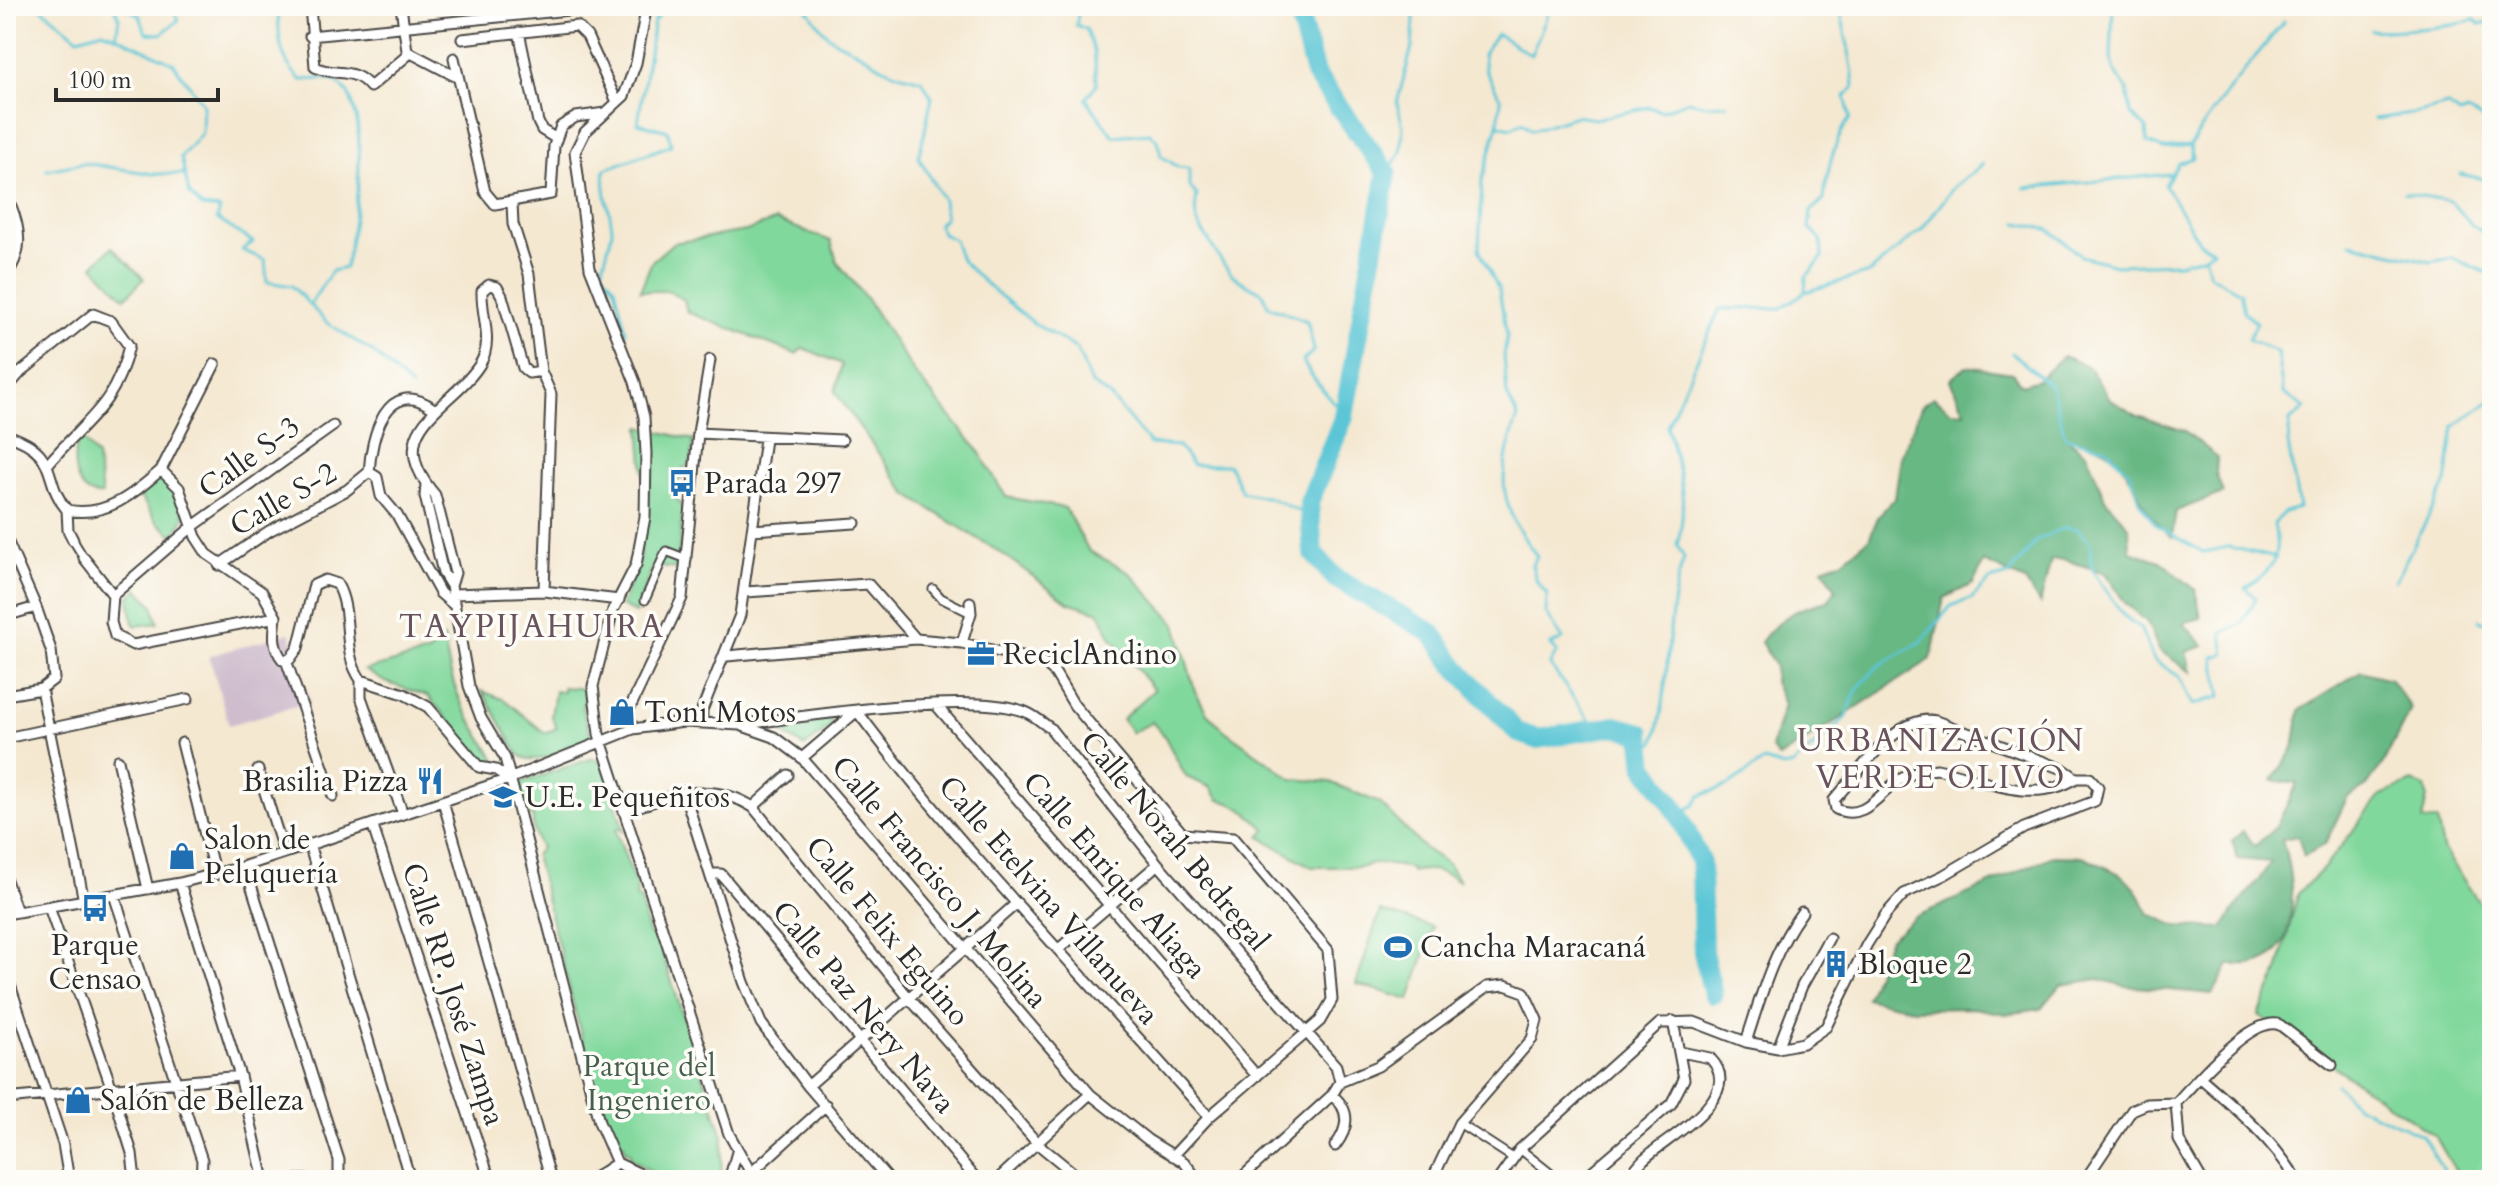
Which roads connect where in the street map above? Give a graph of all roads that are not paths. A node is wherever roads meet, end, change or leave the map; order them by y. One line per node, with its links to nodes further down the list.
1 (310, 6): 7 (street)
2 (401, 6): 5 (street)
3 (611, 6): 4 (street); 5 (street)
4 (649, 8): 12 (street)
5 (402, 29): 7 (street); 9 (street)
6 (519, 32): 8 (street); 12 (street); 14 (street)
7 (310, 36): 9 (street)
8 (462, 39)
9 (409, 54): 11 (street)
10 (454, 58): 11 (street)
11 (457, 77): 15 (street)
12 (617, 102): 13 (street)
13 (605, 113): 14 (street); 45 (street)
14 (555, 138): 15 (street)
15 (512, 203): 20 (street)
16 (11, 206): 17 (street)
17 (6, 275)
18 (710, 360): 24 (street)
19 (215, 364): 29 (street)
20 (541, 371): 22 (street); 42 (street)
21 (7, 390): 28 (street)
22 (434, 409): 30 (street); 41 (street)
23 (333, 426): 33 (street, Calle S-3)
24 (698, 433): 26 (street); 38 (street)
25 (6, 435): 28 (street)
26 (765, 439): 27 (street); 34 (street)
27 (842, 440)
28 (48, 464): 31 (street)
29 (161, 470): 31 (street); 33 (street)
30 (369, 472): 39 (street, Calle S-2); 48 (street)
31 (67, 510): 36 (street)
32 (855, 523): 34 (street)
33 (192, 527): 39 (street); 44 (street, Calle S-3)
34 (752, 530): 43 (street)
35 (6, 538): 49 (street)
36 (73, 540): 37 (street)
37 (84, 558): 44 (street)
38 (687, 559): 46 (street); 66 (street)
39 (219, 565): 52 (street)
40 (933, 589): 50 (street)
41 (452, 590): 42 (street); 48 (street)
42 (544, 591): 45 (street)
43 (745, 592): 53 (street); 55 (street)
44 (113, 595): 52 (street)
45 (619, 600): 69 (street)
46 (645, 600)
47 (970, 602): 50 (street)
48 (455, 606): 75 (street)
49 (36, 607): 51 (street); 58 (street)
50 (971, 613): 54 (street)
51 (6, 616)
52 (276, 617): 56 (street)
53 (916, 639): 54 (street); 55 (street)
54 (962, 643): 106 (street)
55 (727, 656): 63 (street)
56 (286, 660): 57 (street); 77 (street)
57 (361, 680): 75 (street); 81 (street)
58 (41, 689): 59 (street); 65 (street)
59 (6, 695)
60 (188, 699): 65 (street)
61 (936, 705): 62 (street, Calle Norah Bedregal); 85 (street, Calle Norah Bedregal); 95 (street, Calle Enrique Aliaga)
62 (857, 711): 64 (street, Calle Norah Bedregal); 70 (street); 94 (street, Calle Etelvina Villanueva)
63 (702, 721): 64 (street, Calle Francisco J. Molina); 66 (street, Calle Francisco J. Molina)
64 (740, 725): 70 (street, Calle Francisco J. Molina)
65 (47, 728): 67 (street); 93 (street)
66 (633, 729): 69 (street, Calle Francisco J. Molina)
67 (6, 738)
68 (182, 743): 88 (street)
69 (603, 745): 75 (street, Calle Francisco J. Molina); 80 (street)
70 (802, 758): 102 (street, Calle Francisco J. Molina)
71 (118, 760): 91 (street)
72 (258, 770): 84 (street)
73 (788, 775): 79 (street)
74 (2076, 778): 74 (street); 109 (street)
75 (509, 779): 78 (street, Calle Francisco J. Molina); 133 (street)
76 (684, 792): 79 (street, Calle Felix Eguino); 80 (street, Calle Felix Eguino); 87 (street)
77 (333, 796)
78 (443, 801): 81 (street, Calle Francisco J. Molina); 144 (street)
79 (753, 807): 104 (street, Calle Felix Eguino)
80 (624, 811): 130 (street)
81 (403, 814): 82 (street, Calle Francisco J. Molina)
82 (372, 824): 83 (street, Calle Francisco J. Molina); 143 (street, Calle RP. José Zampa)
83 (309, 844): 84 (street, Calle Francisco J. Molina); 135 (street)
84 (284, 853): 86 (street, Calle Francisco J. Molina)
85 (1158, 864): 95 (street); 106 (street, Calle Norah Bedregal)
86 (245, 866): 88 (street, Calle Francisco J. Molina); 141 (street)
87 (711, 874): 107 (street, Calle Paz Nery Nava); 117 (street)
88 (215, 875): 90 (street, Calle Francisco J. Molina)
89 (6, 880): 97 (street)
90 (180, 883): 91 (street, Calle Francisco J. Molina); 112 (street)
91 (148, 889): 92 (street, Calle Francisco J. Molina)
92 (114, 895): 93 (street, Calle Francisco J. Molina); 116 (street)
93 (84, 901): 96 (street, Calle Francisco J. Molina)
94 (1017, 903): 101 (street, Calle Etelvina Villanueva); 102 (street)
95 (1110, 906): 101 (street); 113 (street, Calle Enrique Aliaga)
96 (49, 907): 97 (street, Calle Francisco J. Molina); 118 (street)
97 (17, 912): 99 (street, Calle Francisco J. Molina)
98 (1802, 912): 108 (street)
99 (6, 914)
100 (1829, 938): 109 (street)
101 (1060, 948): 125 (street, Calle Etelvina Villanueva)
102 (965, 950): 104 (street); 119 (street, Calle Francisco J. Molina)
103 (6, 973): 120 (street)
104 (909, 998): 107 (street); 127 (street, Calle Felix Eguino)
105 (1673, 1021): 108 (street); 110 (street); 129 (street)
106 (1307, 1033): 113 (street); 115 (street, Calle Norah Bedregal)
107 (861, 1041): 117 (street); 149 (street, Calle Paz Nery Nava)
108 (1746, 1042): 109 (street)
109 (1778, 1048)
110 (1681, 1052): 157 (street); 158 (street)
111 (2332, 1065): 114 (street)
112 (240, 1076): 116 (street); 139 (street)
113 (1257, 1076): 125 (street)
114 (2202, 1079): 123 (street); 161 (street)
115 (1340, 1082): 121 (street); 126 (street)
116 (175, 1083): 118 (street); 138 (street)
117 (808, 1086): 124 (street)
118 (112, 1089): 120 (street); 137 (street)
119 (1090, 1094): 127 (street); 131 (street, Calle Francisco J. Molina)
120 (46, 1095): 122 (street); 136 (street)
121 (1332, 1095): 128 (street); 153 (street)
122 (6, 1099)
123 (2176, 1103): 159 (street); 160 (street)
124 (826, 1105): 134 (street); 148 (street)
125 (1209, 1117): 131 (street)
126 (1459, 1123): 132 (street); 154 (street)
127 (1039, 1145): 150 (street); 151 (street, Calle Felix Eguino)
128 (1335, 1146)
129 (1520, 1149): 132 (street); 156 (street)
130 (737, 1152): 134 (street); 147 (street)
131 (1173, 1156): 152 (street, Calle Francisco J. Molina)
132 (1513, 1158): 155 (street)
133 (617, 1163): 145 (street); 146 (street)
134 (753, 1176)
135 (403, 1179): 141 (street); 142 (street)
136 (69, 1180)
137 (135, 1180)
138 (201, 1180)
139 (264, 1180)
140 (296, 1180): 141 (street)
141 (340, 1180)
142 (425, 1180)
143 (490, 1180)
144 (551, 1180)
145 (591, 1180)
146 (653, 1180)
147 (729, 1180)
148 (889, 1180)
149 (977, 1180)
150 (997, 1180)
151 (1082, 1180)
152 (1198, 1180)
153 (1239, 1180)
154 (1432, 1180)
155 (1498, 1180)
156 (1559, 1180)
157 (1582, 1180)
158 (1626, 1180)
159 (2085, 1180)
160 (2202, 1180)
161 (2297, 1180)

